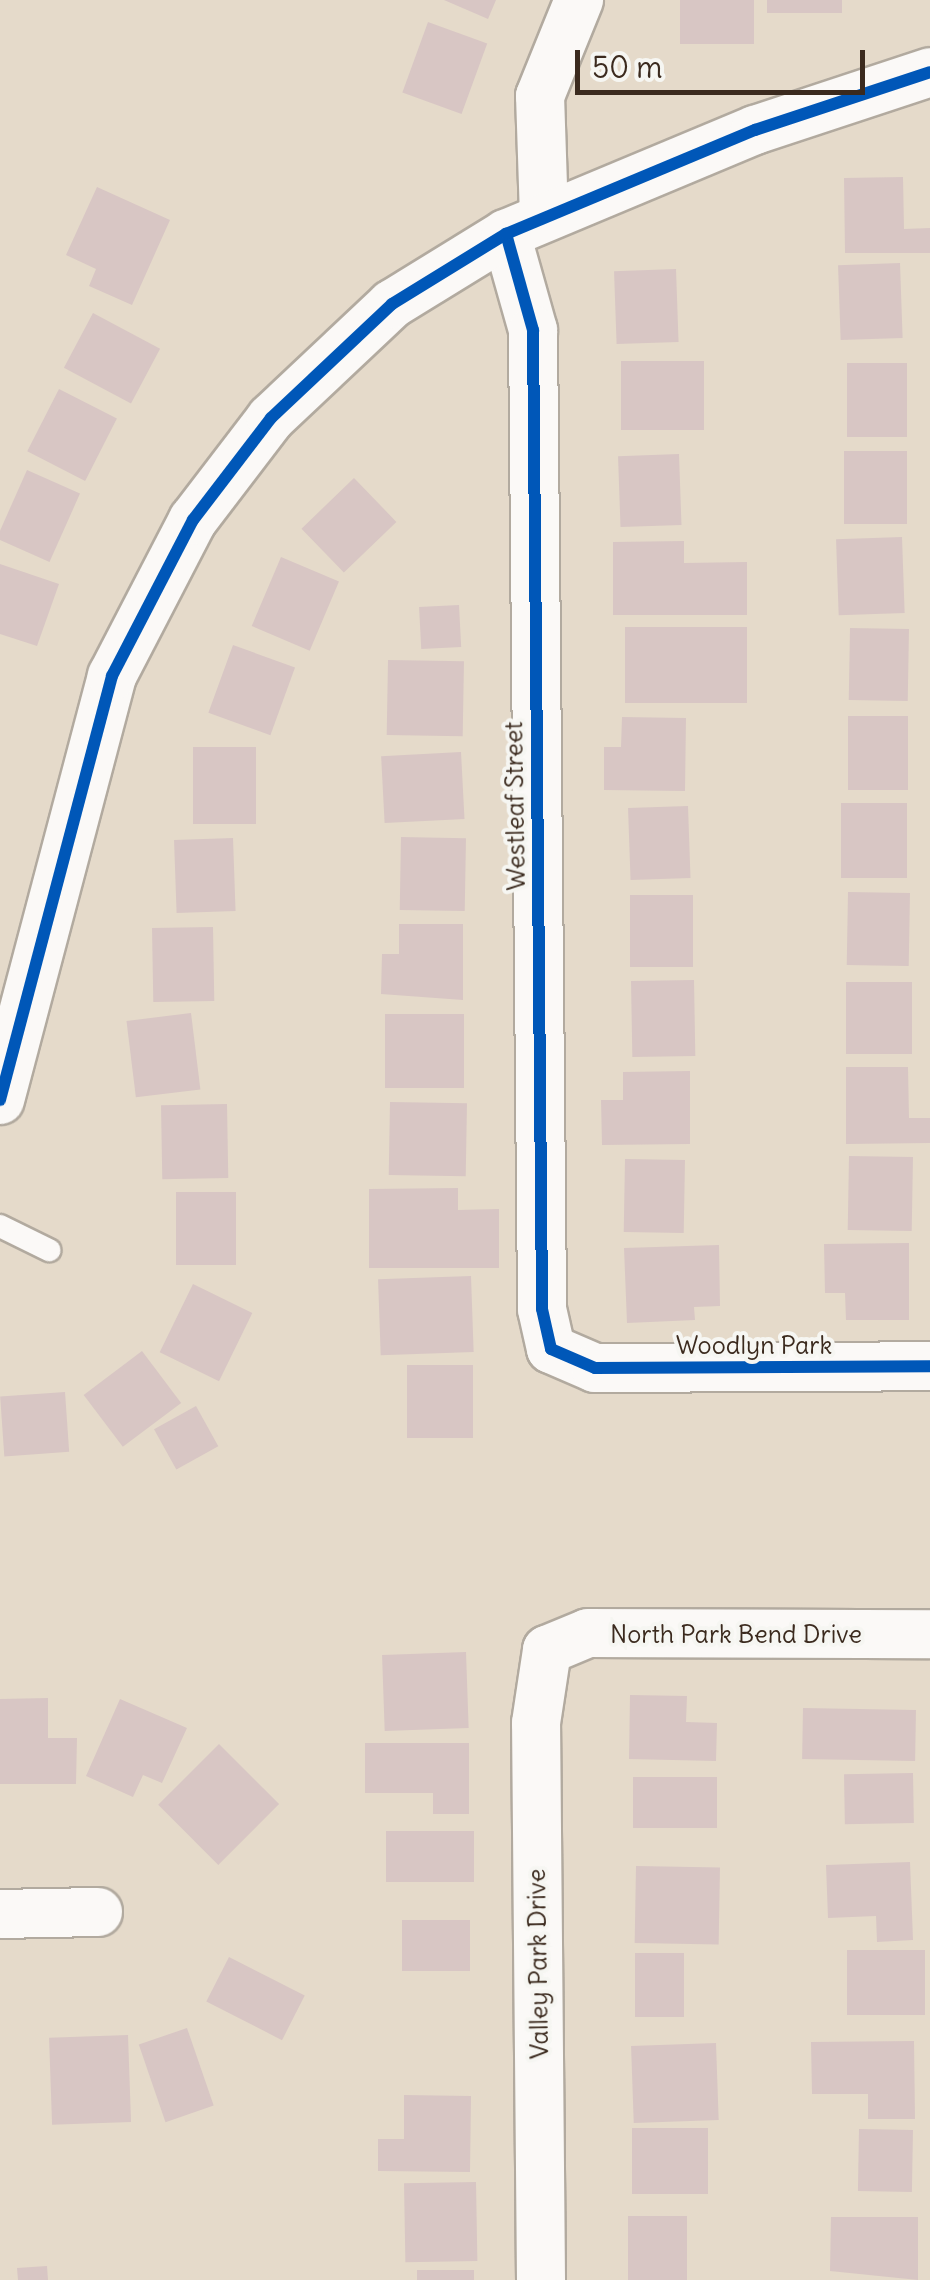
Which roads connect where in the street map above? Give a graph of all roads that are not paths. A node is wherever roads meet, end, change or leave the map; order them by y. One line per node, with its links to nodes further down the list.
1 (579, 0): 3 (street, Westleaf Street)
2 (930, 72): 3 (street)
3 (525, 225): 4 (street); 7 (street, Westleaf Street)
4 (0, 1100)
5 (0, 1226): 6 (lane)
6 (50, 1250)
7 (578, 1366): 8 (street, Woodlyn Park)
8 (930, 1366)
9 (930, 1634): 10 (street, North Park Bend Drive)
10 (547, 1650): 13 (street, Valley Park Drive)
11 (98, 1912): 12 (street)
12 (0, 1914)
13 (542, 2280)

